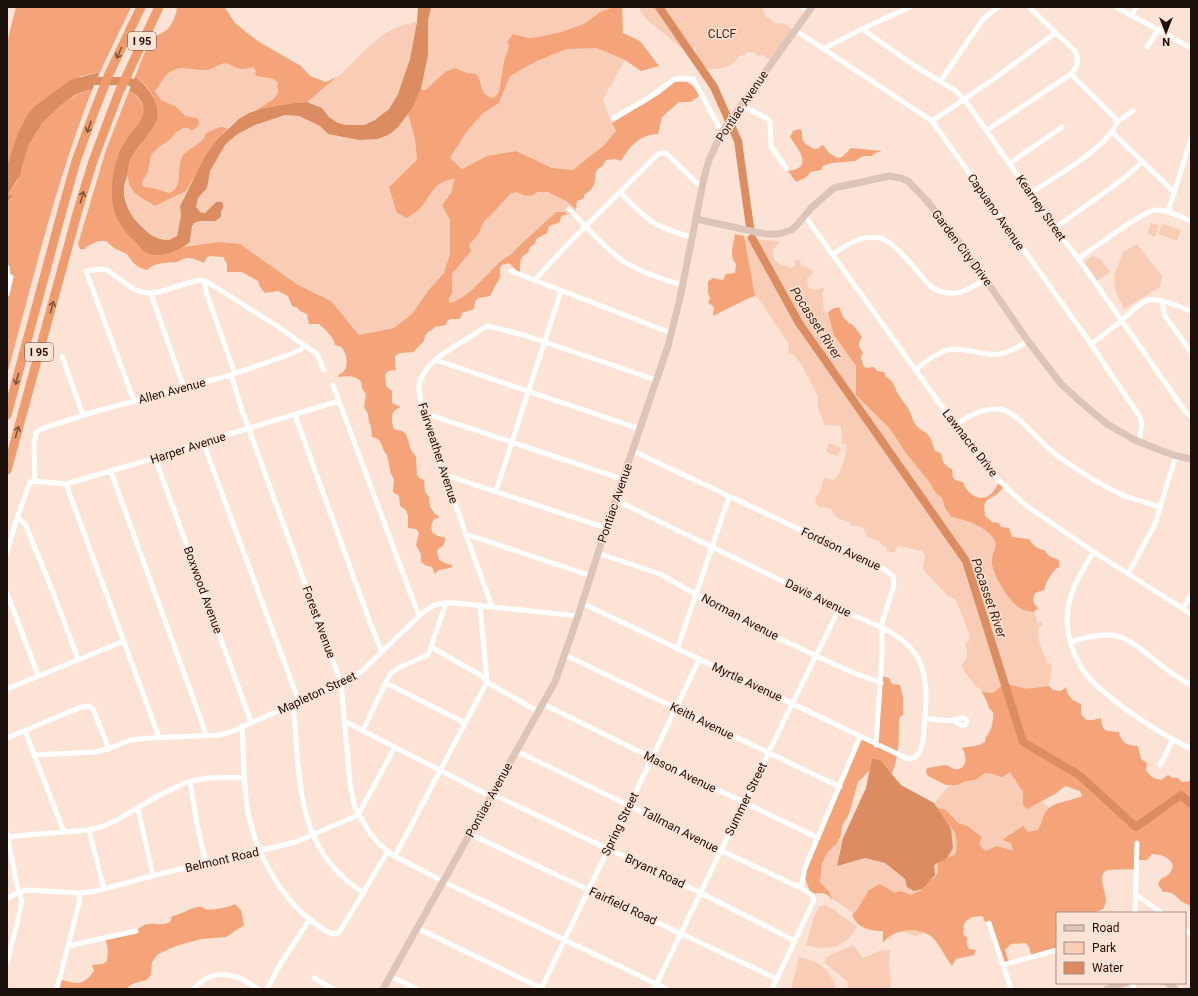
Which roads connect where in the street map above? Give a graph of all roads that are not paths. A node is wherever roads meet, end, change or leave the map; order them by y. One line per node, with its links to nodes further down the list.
1 (141, 7): 77 (highway, I 95, one-way to 77)
2 (159, 7): 91 (highway, I 95, one-way to 2)
3 (910, 7): 10 (street)
4 (998, 7): 18 (street)
5 (1029, 7): 13 (street)
6 (1116, 7): 9 (street)
7 (1137, 7): 9 (street)
8 (808, 8): 12 (main road, Pontiac Avenue)
9 (1131, 15): 11 (street)
10 (862, 29): 16 (street); 18 (street, Kearney Street)
11 (1159, 29): 14 (street); 15 (street)
12 (795, 30): 16 (street, Capuano Avenue); 20 (main road, Pontiac Avenue)
13 (1055, 33): 17 (street); 19 (street)
14 (1147, 47)
15 (1191, 48)
16 (823, 49): 23 (street, Capuano Avenue)
17 (1071, 74): 24 (street); 26 (street)
18 (940, 82): 19 (street, Kearney Street)
19 (964, 99): 23 (street); 26 (street, Kearney Street)
20 (741, 106): 27 (main road, Pontiac Avenue); 32 (street)
21 (1133, 111): 24 (street)
22 (614, 118): 27 (street)
23 (932, 121): 62 (street, Capuano Avenue)
24 (1117, 122): 28 (street)
25 (1062, 127): 31 (street)
26 (986, 130): 31 (street, Kearney Street)
27 (722, 132): 33 (main road, Pontiac Avenue)
28 (1112, 132): 30 (street); 36 (street)
29 (1191, 140): 34 (street)
30 (1142, 162): 34 (street); 43 (street)
31 (1010, 163): 36 (street, Kearney Street)
32 (786, 168)
33 (702, 188): 35 (street); 40 (main road, Pontiac Avenue)
34 (1174, 191): 38 (street)
35 (620, 192): 42 (street); 44 (street)
36 (1031, 193): 43 (street, Kearney Street)
37 (569, 208): 42 (street)
38 (1168, 212): 41 (street); 46 (street)
39 (805, 216): 40 (main road, Garden City Drive); 45 (street, Lawnacre Drive); 49 (main road, Garden City Drive)
40 (696, 219): 44 (main road, Pontiac Avenue)
41 (1191, 221)
42 (586, 226): 50 (street); 52 (street)
43 (1055, 228): 46 (street, Kearney Street)
44 (692, 237): 52 (main road, Pontiac Avenue)
45 (833, 254): 49 (street); 68 (street, Lawnacre Drive)
46 (1078, 259): 58 (street, Kearney Street)
47 (7, 267): 54 (street)
48 (511, 271): 50 (street)
49 (986, 279): 60 (main road, Garden City Drive)
50 (535, 280): 53 (street)
51 (206, 282): 55 (street); 63 (street); 69 (street, Forest Avenue)
52 (682, 285): 59 (main road, Pontiac Avenue)
53 (561, 291): 59 (street); 61 (street)
54 (7, 294)
55 (151, 294): 72 (street); 74 (street)
56 (1162, 301): 57 (street); 58 (street); 64 (street)
57 (1191, 310)
58 (1122, 320): 62 (street); 80 (street, Kearney Street)
59 (671, 333): 70 (main road, Pontiac Avenue)
60 (1028, 341): 68 (street); 86 (main road, Garden City Drive)
61 (544, 342): 66 (street, Fairweather Avenue); 70 (street); 73 (street)
62 (1091, 344): 86 (street, Capuano Avenue)
63 (304, 345): 67 (street); 69 (street, Allen Avenue)
64 (1191, 352)
65 (62, 356): 78 (street)
66 (436, 360): 73 (street); 76 (street, Fairweather Avenue)
67 (324, 370)
68 (915, 370): 81 (street, Lawnacre Drive)
69 (233, 375): 72 (street, Allen Avenue); 82 (street, Forest Avenue)
70 (656, 380): 83 (main road, Pontiac Avenue)
71 (333, 385): 75 (street)
72 (184, 388): 74 (street, Allen Avenue)
73 (528, 391): 83 (street); 85 (street)
74 (134, 401): 78 (street, Allen Avenue)
75 (339, 401): 79 (street, Harper Avenue); 120 (street)
76 (424, 414): 85 (street); 93 (street, Fairweather Avenue)
77 (7, 415)
78 (83, 415): 95 (street, Allen Avenue)
79 (294, 415): 82 (street, Harper Avenue); 127 (street)
80 (1191, 417)
81 (955, 425): 100 (street); 105 (street, Lawnacre Drive)
82 (249, 428): 84 (street, Harper Avenue); 135 (street, Forest Avenue)
83 (640, 429): 87 (main road, Pontiac Avenue)
84 (203, 442): 89 (street, Harper Avenue); 139 (street)
85 (512, 442): 94 (street); 97 (street)
86 (1139, 442): 88 (main road, Garden City Drive)
87 (633, 451): 94 (main road, Pontiac Avenue); 98 (street, Fordson Avenue)
88 (1176, 455): 90 (main road, Garden City Drive); 100 (street)
89 (155, 458): 92 (street, Harper Avenue); 148 (street, Boxwood Avenue)
90 (1191, 459)
91 (7, 470)
92 (111, 472): 96 (street, Harper Avenue); 153 (street)
93 (445, 475): 97 (street); 103 (street, Fairweather Avenue)
94 (622, 479): 99 (main road, Pontiac Avenue)
95 (35, 481): 96 (street, Harper Avenue); 101 (street)
96 (66, 484): 123 (street)
97 (496, 491): 102 (street)
98 (729, 497): 104 (street); 122 (street, Fordson Avenue)
99 (616, 500): 102 (main road, Pontiac Avenue); 104 (street, Davis Avenue)
100 (1160, 507): 108 (street)
101 (17, 518): 106 (street); 130 (street)
102 (606, 528): 107 (main road, Pontiac Avenue)
103 (466, 534): 109 (street); 116 (street, Fairweather Avenue)
104 (712, 548): 111 (street); 118 (street, Davis Avenue)
105 (1094, 552): 108 (street, Lawnacre Drive); 124 (street)
106 (7, 553)
107 (598, 553): 109 (main road, Pontiac Avenue); 111 (street, Norman Avenue)
108 (1128, 574): 117 (street, Lawnacre Drive)
109 (591, 576): 114 (main road, Pontiac Avenue)
110 (7, 593): 132 (street)
111 (697, 594): 126 (street); 129 (street, Norman Avenue)
112 (1191, 595): 117 (street)
113 (446, 602): 115 (street, Mapleton Street); 120 (street, Mapleton Street); 125 (street)
114 (582, 603): 121 (main road, Pontiac Avenue); 126 (street, Myrtle Avenue)
115 (480, 606): 116 (street, Mapleton Street); 133 (street)
116 (492, 607): 121 (street, Mapleton Street)
117 (1182, 608): 119 (street, Lawnacre Drive)
118 (839, 609): 122 (street, Davis Avenue); 129 (street, Summer Street)
119 (1191, 614)
120 (418, 616): 127 (street, Mapleton Street)
121 (578, 616): 128 (main road, Pontiac Avenue)
122 (882, 628): 136 (street, Fordson Avenue); 145 (street, Davis Avenue)
123 (124, 641): 130 (street); 154 (street)
124 (1070, 642): 137 (street); 157 (street)
125 (431, 647): 133 (street); 134 (street)
126 (677, 650): 131 (street, Myrtle Avenue)
127 (382, 652): 135 (street, Mapleton Street)
128 (565, 655): 141 (main road, Pontiac Avenue); 143 (street, Keith Avenue)
129 (816, 656): 136 (street, Norman Avenue); 142 (street, Summer Street)
130 (78, 659): 132 (street)
131 (699, 660): 142 (street, Myrtle Avenue); 143 (street, Spring Street)
132 (38, 675): 138 (street)
133 (487, 682): 144 (street); 149 (street)
134 (386, 683): 149 (street); 151 (street)
135 (341, 684): 139 (street, Mapleton Street); 147 (street, Forest Avenue)
136 (880, 684): 158 (street, Fordson Avenue)
137 (1191, 685)
138 (7, 689)
139 (299, 702): 140 (street, Mapleton Street)
140 (293, 704): 148 (street, Mapleton Street); 180 (street)
141 (543, 704): 144 (main road, Pontiac Avenue); 165 (street, Mason Avenue)
142 (792, 704): 155 (street, Myrtle Avenue); 163 (street, Summer Street)
143 (676, 708): 163 (street, Keith Avenue); 165 (street, Spring Street)
144 (539, 712): 162 (main road, Pontiac Avenue)
145 (925, 718): 146 (street); 166 (street, Davis Avenue)
146 (954, 720)
147 (344, 721): 151 (street, Bryant Road); 176 (street, Forest Avenue)
148 (251, 722): 150 (street, Mapleton Street)
149 (465, 723): 168 (street)
150 (242, 726): 153 (street, Mapleton Street); 169 (street)
151 (363, 730): 159 (street, Bryant Road)
152 (25, 731): 156 (street); 160 (street); 164 (street)
153 (206, 735): 154 (street, Mapleton Street)
154 (159, 737): 160 (street, Mapleton Street)
155 (860, 737): 158 (street, Myrtle Avenue); 171 (street)
156 (7, 738)
157 (1172, 740): 161 (street); 167 (street)
158 (876, 745): 166 (street, Myrtle Avenue)
159 (395, 747): 168 (street, Bryant Road); 176 (street)
160 (109, 749): 164 (street, Mapleton Street)
161 (1191, 749)
162 (516, 751): 172 (main road, Pontiac Avenue); 174 (street, Tallman Avenue)
163 (768, 752): 171 (street, Keith Avenue); 173 (street, Summer Street)
164 (35, 755): 178 (street)
165 (652, 758): 173 (street, Mason Avenue); 174 (street, Spring Street)
166 (912, 759)
167 (1160, 765)
168 (440, 770): 172 (street, Bryant Road); 188 (street)
169 (244, 777): 170 (street); 185 (street)
170 (190, 781): 175 (street); 189 (street)
171 (840, 787): 182 (street)
172 (491, 795): 179 (main road, Pontiac Avenue); 184 (street, Bryant Road)
173 (744, 802): 182 (street, Mason Avenue); 187 (street, Summer Street)
174 (629, 805): 184 (street, Spring Street); 187 (street, Tallman Avenue)
175 (138, 809): 177 (street); 190 (street)
176 (358, 815): 180 (street, Belmont Road); 186 (street, Forest Avenue)
177 (89, 830): 178 (street); 193 (street)
178 (64, 832): 181 (street)
179 (470, 834): 191 (main road, Pontiac Avenue); 194 (street, Fairfield Road)
180 (313, 835): 185 (street, Belmont Road); 197 (street)
181 (7, 836): 195 (street)
182 (818, 838): 192 (street)
183 (1137, 843): 199 (street)
184 (608, 849): 194 (street, Spring Street); 198 (street, Bryant Road)
185 (260, 851): 189 (street, Belmont Road); 203 (street)
186 (388, 851): 188 (street, Forest Avenue); 197 (street)
187 (720, 851): 192 (street, Tallman Avenue); 198 (street, Summer Street)
188 (395, 856): 191 (street, Forest Avenue)
189 (206, 864): 190 (street, Belmont Road)
190 (153, 876): 193 (street, Belmont Road)
191 (444, 882): 205 (main road, Pontiac Avenue); 208 (street, Forest Avenue)
192 (801, 888): 209 (street)
193 (104, 889): 196 (street, Belmont Road)
194 (588, 890): 207 (street, Fairfield Road); 208 (street, Spring Street)
195 (19, 892): 196 (street, Belmont Road); 200 (street, Belmont Road); 212 (street)
196 (80, 893): 210 (street)
197 (364, 893): 203 (street)
198 (701, 893): 207 (street, Summer Street); 209 (street, Bryant Road)
199 (1136, 895): 201 (street); 202 (street)
200 (7, 899)
201 (1135, 912)
202 (1161, 912)
203 (310, 919): 222 (street)
204 (989, 923): 213 (street)
205 (417, 928): 214 (main road, Pontiac Avenue); 226 (street)
206 (136, 931): 210 (street)
207 (681, 934): 216 (street, Fairfield Road); 218 (street, Summer Street)
208 (565, 940): 218 (street, Forest Avenue); 226 (street, Spring Street)
209 (795, 941): 216 (street)
210 (68, 946): 219 (street)
211 (1056, 950): 213 (street)
212 (7, 963)
213 (1003, 965): 229 (street)
214 (390, 976): 224 (main road, Pontiac Avenue); 225 (street)
215 (314, 978): 223 (street)
216 (777, 979): 228 (street)
217 (1122, 984): 230 (main road)
218 (656, 986): 227 (street, Forest Avenue)
219 (56, 989)
220 (194, 989): 221 (street)
221 (258, 989)
222 (267, 989)
223 (333, 989)
224 (383, 989)
225 (417, 989)
226 (542, 989)
227 (667, 989)
228 (772, 989)
229 (1012, 989)
230 (1107, 989)

